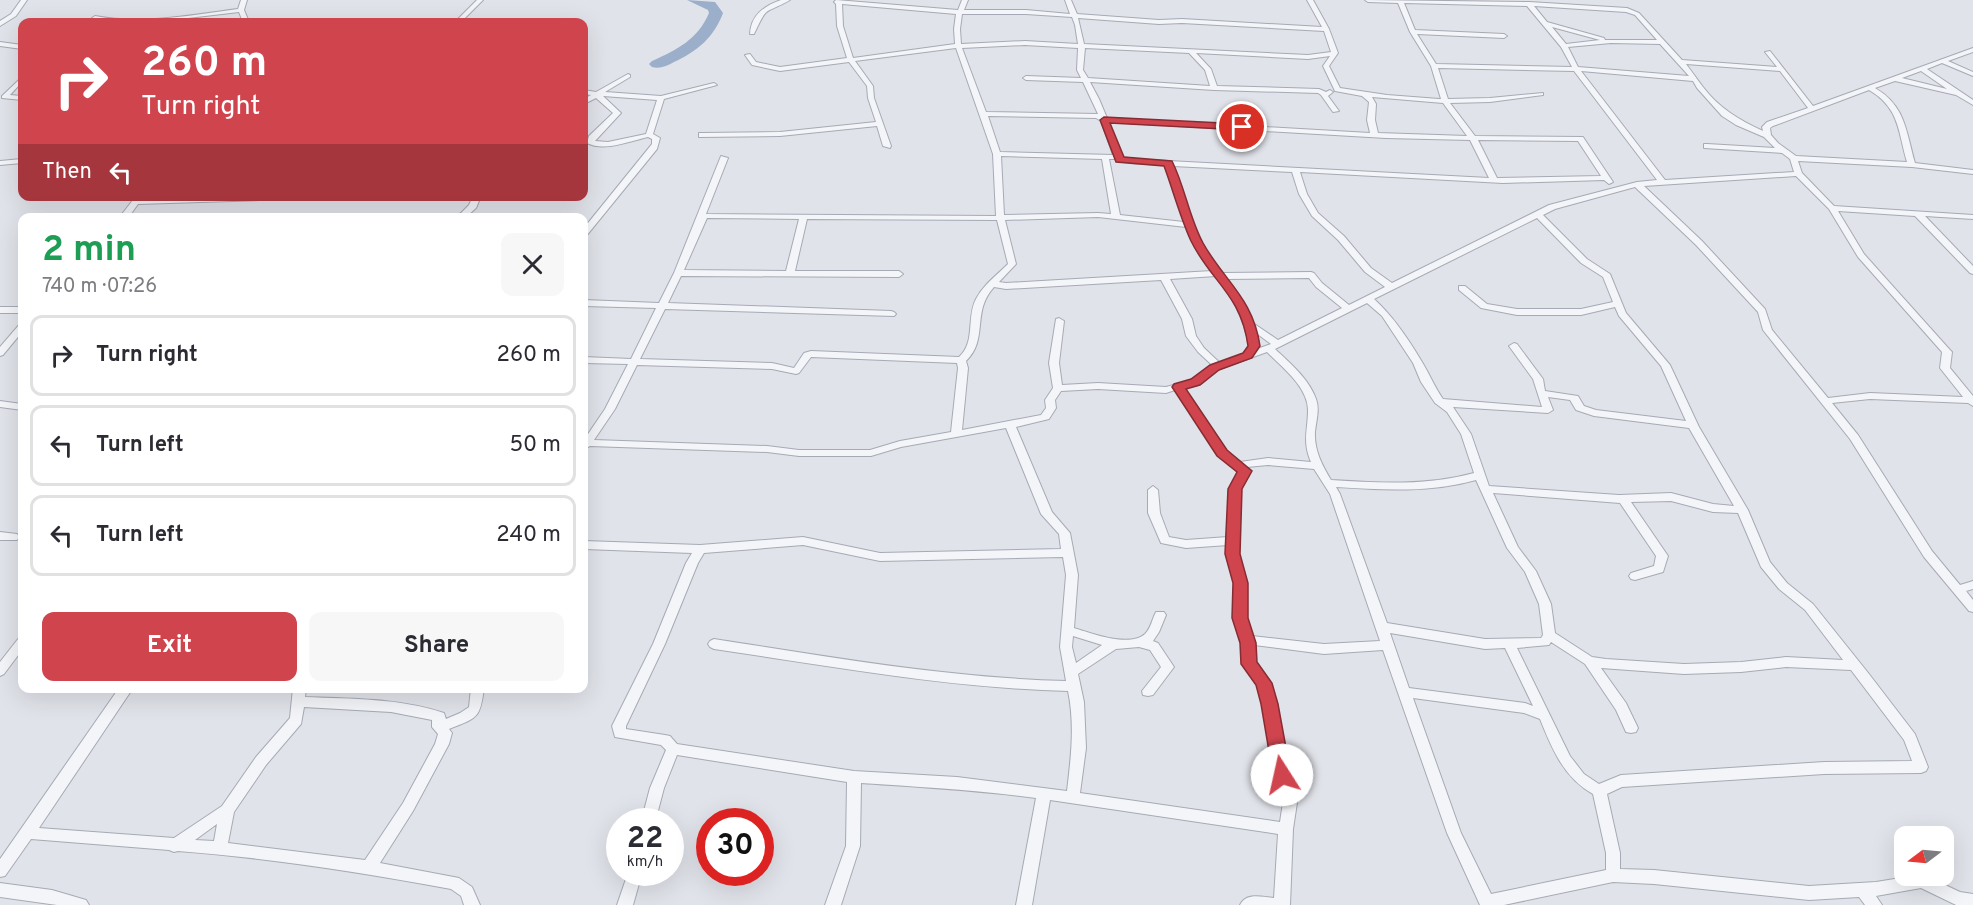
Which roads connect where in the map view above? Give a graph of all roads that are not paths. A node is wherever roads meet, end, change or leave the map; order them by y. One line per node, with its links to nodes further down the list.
1 (24, 0): 21 (street)
2 (244, 0): 15 (street)
3 (480, 0): 20 (street)
4 (782, 0): 5 (street)
5 (788, 0): 25 (street)
6 (965, 0): 16 (street)
7 (1068, 0): 17 (street)
8 (1310, 0): 23 (street)
9 (1368, 0): 10 (street)
10 (1382, 0): 12 (street)
11 (838, 1): 16 (street); 39 (street)
12 (1401, 2): 13 (street); 24 (street)
13 (1494, 2): 14 (street)
14 (1529, 4): 22 (street); 28 (street)
15 (241, 10): 18 (street); 19 (street)
16 (960, 12): 17 (street); 31 (street)
17 (1074, 16): 23 (street); 32 (street)
18 (180, 18)
19 (244, 18)
20 (462, 18)
21 (0, 24)
22 (1547, 24): 27 (street); 33 (street)
23 (1326, 29): 37 (street)
24 (1413, 32): 26 (street); 42 (street)
25 (752, 33)
26 (1504, 36)
27 (1611, 41): 28 (street); 33 (street)
28 (1662, 42): 41 (street)
29 (0, 44): 30 (street)
30 (18, 46)
31 (958, 46): 32 (street); 39 (street); 70 (street)
32 (1081, 46): 36 (street); 49 (street)
33 (1564, 46): 43 (street)
34 (1973, 50): 40 (street)
35 (1768, 52): 44 (street)
36 (1192, 53): 37 (street); 55 (street)
37 (1335, 53): 56 (street)
38 (748, 55): 39 (street)
39 (851, 60): 72 (street)
40 (1942, 61): 45 (street); 46 (street)
41 (1680, 62): 44 (street); 50 (street)
42 (1434, 66): 43 (street); 66 (street)
43 (1576, 69): 50 (street); 95 (street)
44 (1782, 69): 68 (street)
45 (1922, 69): 51 (street); 62 (street)
46 (1973, 74)
47 (628, 76): 58 (street)
48 (1026, 78): 49 (street)
49 (1085, 79): 55 (street); 71 (street)
50 (1695, 79): 76 (street)
51 (1893, 79): 54 (street); 62 (street)
52 (18, 83): 63 (street)
53 (714, 85): 64 (street)
54 (1868, 87): 68 (street); 89 (street)
55 (1214, 88): 59 (street)
56 (1337, 90): 59 (street); 60 (street)
57 (588, 93): 58 (street)
58 (596, 94): 64 (street); 65 (street); 73 (street)
59 (1325, 94): 69 (street)
60 (1364, 94): 66 (street); 75 (street)
61 (1541, 94): 66 (street)
62 (1961, 94): 67 (street)
63 (18, 98)
64 (661, 98): 73 (street)
65 (588, 99)
66 (1445, 101): 77 (street)
67 (1973, 103)
68 (1812, 109): 76 (street)
69 (1335, 111)
70 (982, 114): 71 (street); 81 (street)
71 (1104, 120): 75 (street); 83 (street)
72 (880, 124): 74 (street); 78 (street)
73 (649, 135): 110 (street)
74 (702, 135)
75 (1374, 135): 77 (street)
76 (1767, 135): 80 (street)
77 (1473, 138): 93 (street); 94 (street)
78 (887, 146)
79 (1707, 146): 80 (street)
80 (1783, 151): 85 (street)
81 (997, 154): 82 (street); 108 (street)
82 (1106, 157): 83 (street); 106 (street)
83 (1118, 157): 88 (street)
84 (724, 158): 112 (street)
85 (1794, 158): 89 (street); 92 (street)
86 (18, 161): 87 (street)
87 (0, 163)
88 (1168, 163): 90 (street); 109 (street)
89 (1912, 165): 91 (street)
90 (1295, 169): 94 (street); 118 (street)
91 (1973, 172)
92 (1798, 174): 95 (street); 100 (street)
93 (1606, 178): 94 (street); 97 (street)
94 (1494, 180)
95 (1663, 183): 96 (street)
96 (1637, 184): 97 (street); 143 (street)
97 (1614, 189): 104 (street)
98 (136, 201): 101 (street)
99 (475, 201): 102 (street)
100 (1832, 208): 103 (street); 142 (street)
101 (127, 213)
102 (465, 213)
103 (1917, 213): 107 (street); 111 (street)
104 (1538, 214): 118 (street); 122 (street)
105 (804, 216): 108 (street); 112 (street); 113 (street)
106 (1116, 217): 108 (street); 109 (street)
107 (1973, 217)
108 (1000, 218): 117 (street)
109 (1190, 225): 115 (street)
110 (588, 228)
111 (1973, 271)
112 (678, 273): 113 (street); 123 (street)
113 (790, 274): 114 (street)
114 (899, 274)
115 (1220, 274): 116 (street); 124 (street); 129 (street)
116 (1164, 277): 117 (street); 138 (street)
117 (992, 284): 136 (street)
118 (1391, 287): 120 (street)
119 (1462, 288): 122 (street)
120 (1368, 299): 124 (street); 144 (street)
121 (588, 303): 123 (street)
122 (1618, 304): 148 (street)
123 (662, 306): 127 (street); 137 (street)
124 (1348, 308): 131 (street)
125 (0, 310): 126 (street)
126 (18, 310)
127 (891, 314)
128 (1059, 321): 140 (street)
129 (1251, 325): 131 (street); 134 (street)
130 (18, 332): 133 (street)
131 (1273, 345): 134 (street); 153 (street)
132 (1514, 346): 141 (street)
133 (0, 352)
134 (1248, 355): 138 (street)
135 (588, 360): 137 (street)
136 (961, 360): 137 (street); 149 (street)
137 (634, 361): 150 (street)
138 (1218, 366): 139 (street)
139 (1178, 387): 140 (street); 152 (street)
140 (1058, 388): 147 (street)
141 (1540, 393): 144 (street); 148 (street)
142 (1972, 401): 143 (street)
143 (1826, 402): 168 (street)
144 (1442, 403): 154 (street)
145 (0, 404): 146 (street)
146 (18, 406)
147 (1010, 425): 149 (street); 165 (street)
148 (1694, 426): 159 (street)
149 (956, 434): 151 (street)
150 (588, 441)
151 (588, 445)
152 (1238, 466): 153 (street); 162 (street)
153 (1318, 466): 155 (street)
154 (1481, 475): 155 (street); 156 (street)
155 (1328, 483): 171 (street)
156 (1485, 489): 158 (street); 173 (street)
157 (1153, 490): 162 (street)
158 (1623, 499): 159 (street); 166 (street)
159 (1742, 510): 182 (street)
160 (0, 536): 161 (street)
161 (13, 537)
162 (1234, 541): 174 (street)
163 (588, 545): 164 (street)
164 (700, 549): 165 (street); 194 (street)
165 (1068, 553): 172 (street)
166 (1635, 576)
167 (1973, 585): 168 (street)
168 (1957, 590): 169 (street)
169 (1973, 608)
170 (1160, 615): 175 (street)
171 (1382, 627): 176 (street); 179 (street)
172 (1067, 630): 178 (street); 184 (street)
173 (1549, 635): 176 (street); 181 (street)
174 (1247, 640): 179 (street); 201 (street)
175 (1142, 643): 178 (street); 186 (street)
176 (1509, 643): 191 (street)
177 (714, 644): 185 (street)
178 (1113, 644): 184 (street)
179 (1388, 645): 187 (street)
180 (18, 647): 183 (street)
181 (1589, 661): 182 (street); 193 (street)
182 (1854, 665): 196 (street)
183 (0, 670)
184 (1072, 672): 185 (street)
185 (1075, 686): 198 (street)
186 (1148, 691)
187 (1404, 692): 191 (street); 212 (street)
188 (123, 693): 202 (street)
189 (477, 693): 192 (street)
190 (299, 695): 192 (street); 200 (street)
191 (1545, 716): 196 (street)
192 (439, 727): 205 (street)
193 (1631, 728)
194 (673, 749): 195 (street); 199 (street)
195 (854, 777): 197 (street); 216 (street)
196 (1599, 791): 207 (street)
197 (1044, 793): 198 (street); 217 (street)
198 (1073, 797): 201 (street)
199 (652, 808)
200 (227, 810): 203 (street); 204 (street)
201 (1286, 829): 219 (street)
202 (28, 833): 203 (street); 206 (street)
203 (174, 846): 204 (street)
204 (220, 848): 205 (street)
205 (369, 867): 214 (street)
206 (0, 871)
207 (1612, 875): 210 (street); 212 (street)
208 (631, 886): 215 (street)
209 (0, 890): 213 (street)
210 (1863, 890): 211 (street); 220 (street)
211 (1973, 901)
212 (1487, 904)
213 (81, 905)
214 (472, 905)
215 (625, 905)
216 (833, 905)
217 (1024, 905)
218 (1248, 905): 219 (street)
219 (1281, 905)
220 (1874, 905)

